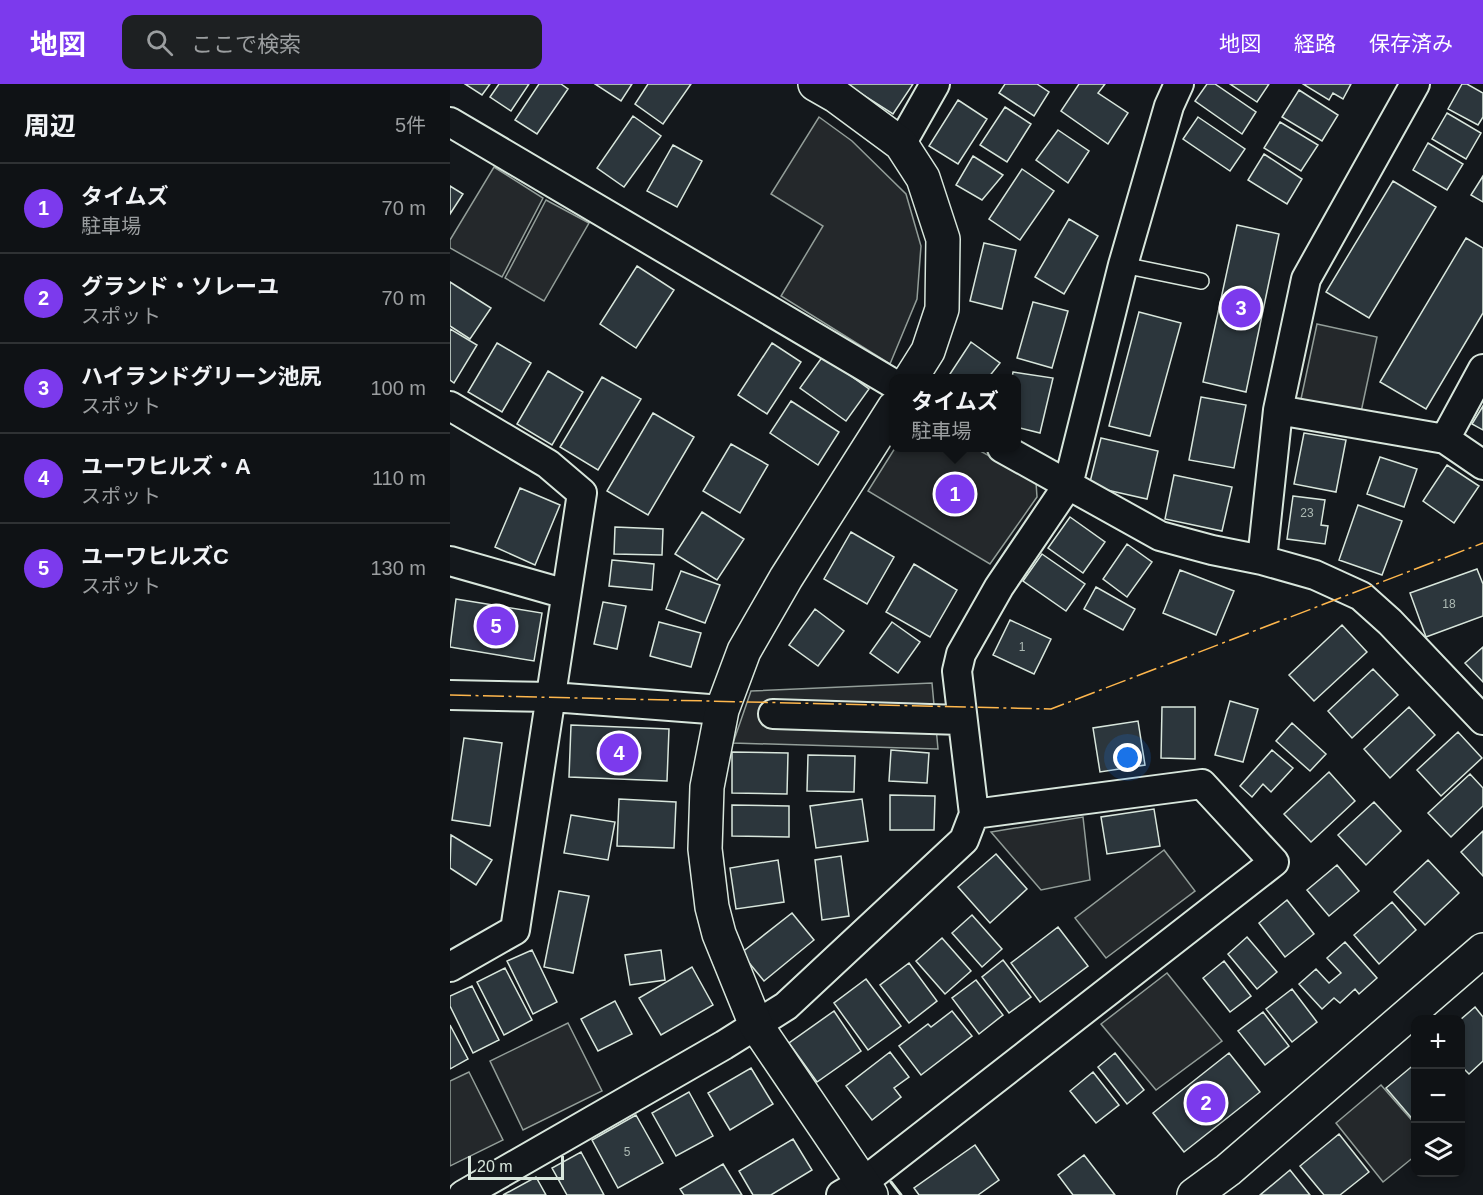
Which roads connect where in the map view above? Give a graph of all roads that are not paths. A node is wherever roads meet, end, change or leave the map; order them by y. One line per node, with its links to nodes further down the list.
1 (815, 84): 6 (street)
2 (935, 84): 6 (street)
3 (1179, 84): 7 (street)
4 (1415, 84): 13 (street)
5 (450, 122): 11 (street)
6 (901, 144): 10 (street)
7 (1123, 265): 8 (lane); 18 (street)
8 (1200, 281)
9 (1483, 369): 15 (street)
10 (914, 374)
11 (889, 381)
12 (450, 406): 21 (street)
13 (1278, 410): 15 (street); 19 (street)
14 (889, 416): 24 (street)
15 (1445, 439): 17 (street)
16 (1011, 452): 18 (street)
17 (1483, 465)
18 (1068, 485): 19 (street); 26 (street)
19 (1262, 560): 27 (street)
20 (450, 561): 21 (street)
21 (566, 594): 23 (street)
22 (450, 695): 23 (street)
23 (552, 697): 24 (street); 30 (street)
24 (722, 710): 31 (street)
25 (773, 714): 26 (street)
26 (961, 720): 28 (street)
27 (1483, 720)
28 (974, 814): 31 (street); 32 (street)
29 (1483, 950): 34 (street)
30 (450, 967)
31 (756, 1025): 32 (street); 33 (street)
32 (858, 1191)
33 (463, 1195)
34 (1194, 1195)

